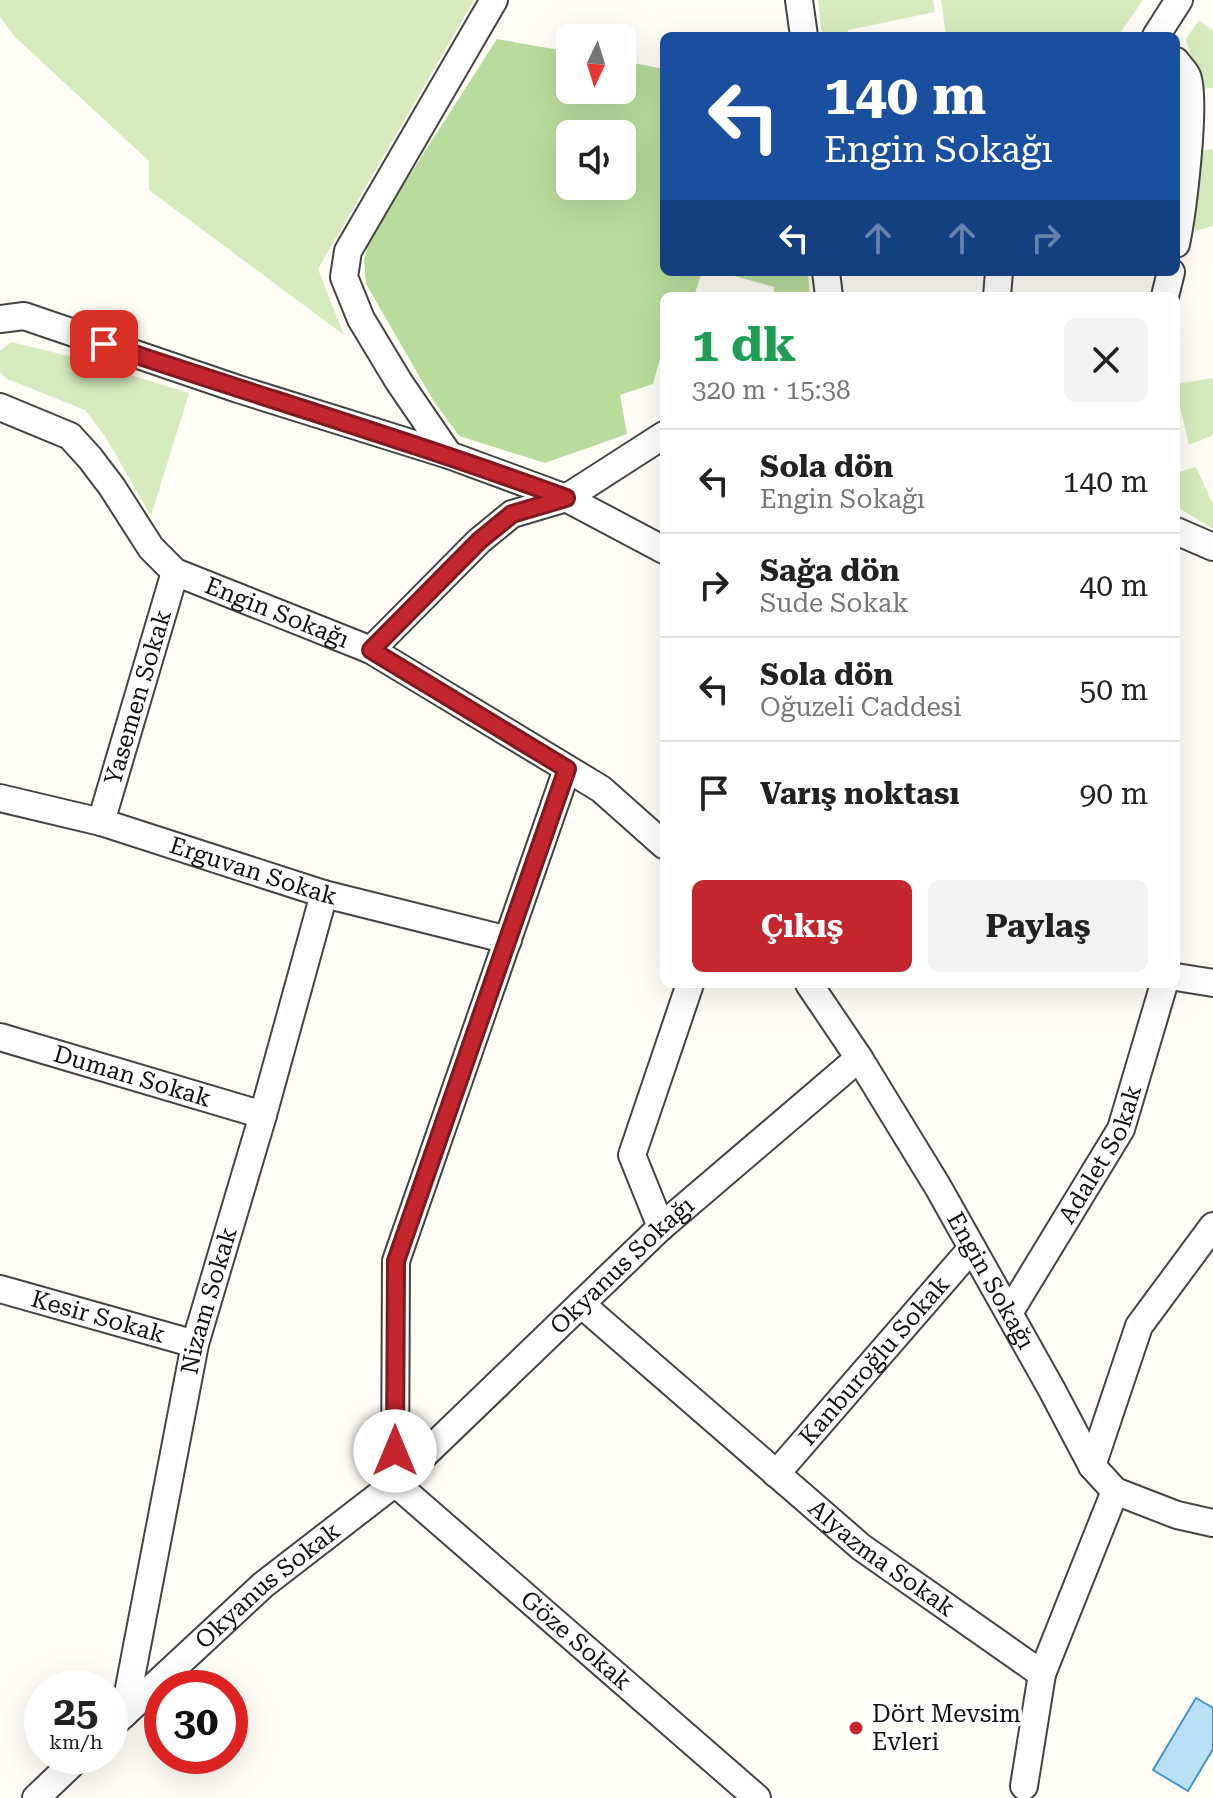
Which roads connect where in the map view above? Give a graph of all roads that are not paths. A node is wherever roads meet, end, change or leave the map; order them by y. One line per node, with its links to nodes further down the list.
1 (494, 0): 11 (street)
2 (799, 0): 4 (street)
3 (1179, 0): 5 (street)
4 (803, 32)
5 (1159, 32)
6 (1180, 66): 7 (street)
7 (1180, 225)
8 (0, 319): 11 (street)
9 (0, 407): 16 (street, Engin Sokağı)
10 (660, 438): 12 (street)
11 (449, 455): 12 (street)
12 (566, 498): 15 (street); 17 (street)
13 (1180, 533): 14 (street)
14 (1213, 547)
15 (660, 548)
16 (175, 572): 17 (street, Engin Sokağı); 20 (street, Yasemen Sokak)
17 (371, 650): 18 (street, Engin Sokağı)
18 (567, 769): 21 (street, Engin Sokağı); 23 (street)
19 (0, 798): 20 (street, Erguvan Sokak)
20 (101, 822): 22 (street, Erguvan Sokak)
21 (660, 841)
22 (324, 894): 23 (street, Erguvan Sokak); 31 (street, Nizam Sokak)
23 (508, 940): 41 (street)
24 (1180, 978): 25 (street)
25 (1213, 983)
26 (689, 988): 33 (street)
27 (812, 988): 30 (street, Engin Sokağı)
28 (1163, 988): 37 (street, Adalet Sokak)
29 (0, 1037): 31 (street, Duman Sokak)
30 (859, 1058): 33 (street, Okyanus Sokağı); 34 (street, Engin Sokağı)
31 (263, 1115): 38 (street, Nizam Sokak)
32 (1213, 1226): 39 (street)
33 (661, 1227): 36 (street, Okyanus Sokağı)
34 (972, 1248): 37 (street, Engin Sokağı); 40 (street, Kanburoğlu Sokak)
35 (0, 1289): 38 (street, Kesir Sokak)
36 (581, 1304): 40 (street, Alyazma Sokak); 41 (street, Okyanus Sokağı)
37 (1009, 1313): 39 (street, Engin Sokağı)
38 (195, 1344): 44 (street, Nizam Sokak)
39 (1092, 1466): 42 (street, Engin Sokağı)
40 (776, 1474): 45 (street, Alyazma Sokak)
41 (395, 1483): 46 (street, Okyanus Sokak); 50 (street, Göze Sokak)
42 (1115, 1491): 43 (street, Engin Sokağı); 45 (street)
43 (1213, 1523)
44 (128, 1670)
45 (1042, 1674): 48 (street)
46 (128, 1711)
47 (61, 1774): 49 (street)
48 (1024, 1786)
49 (36, 1798)
50 (757, 1798)

